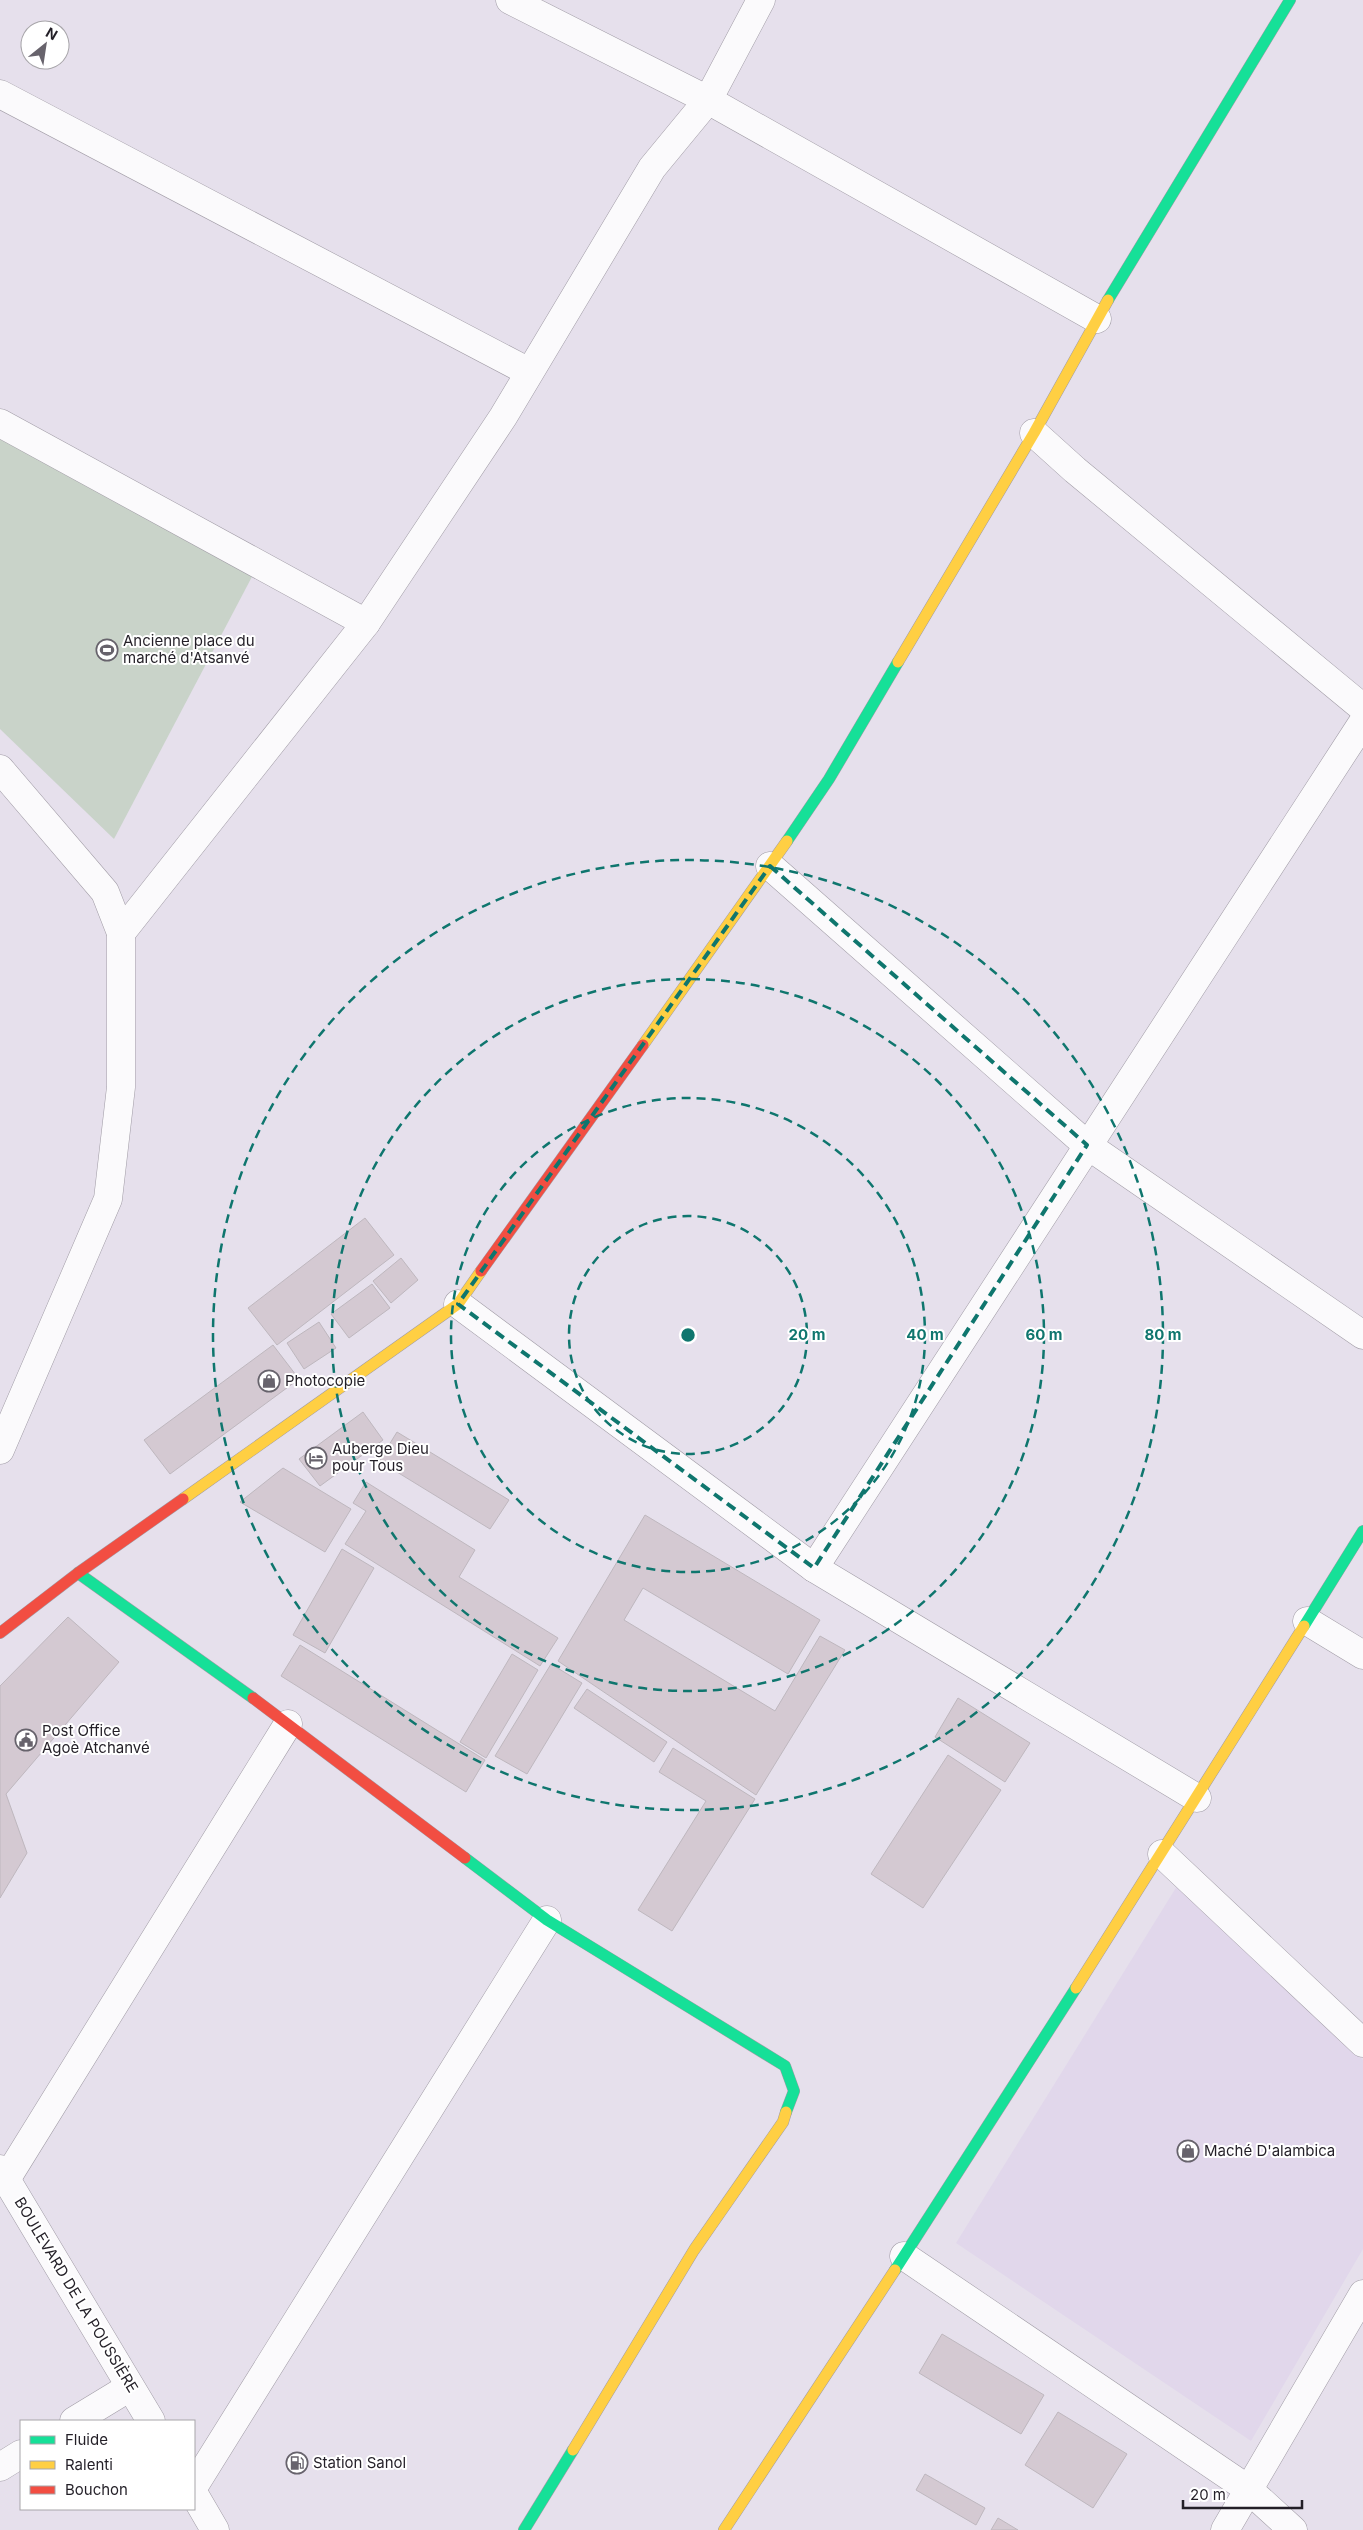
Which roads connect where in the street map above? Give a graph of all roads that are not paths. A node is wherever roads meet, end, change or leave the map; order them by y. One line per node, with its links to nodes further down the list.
1 (510, 0): 5 (street)
2 (761, 0): 5 (street)
3 (1290, 0): 6 (street)
4 (0, 94): 7 (street)
5 (708, 100): 6 (street); 7 (street)
6 (1096, 319): 9 (street)
7 (530, 372): 10 (street)
8 (0, 423): 10 (street)
9 (1034, 433): 11 (street); 14 (street)
10 (366, 622): 15 (street)
11 (1363, 708)
12 (1363, 722): 16 (street)
13 (0, 768): 15 (street)
14 (770, 866): 16 (street); 17 (street)
15 (121, 933): 19 (street)
16 (1087, 1146): 18 (street); 21 (street)
17 (458, 1304): 21 (street); 22 (street)
18 (1363, 1335)
19 (0, 1450)
20 (1363, 1531): 23 (street)
21 (814, 1568): 27 (street)
22 (78, 1573): 24 (street); 26 (street)
23 (1306, 1621): 25 (street); 27 (street)
24 (0, 1633)
25 (1363, 1656)
26 (288, 1724): 29 (street); 31 (street)
27 (1197, 1798): 28 (street)
28 (1162, 1854): 30 (street); 32 (street)
29 (547, 1920): 39 (street); 43 (street)
30 (1363, 2043)
31 (3, 2173): 34 (street, BOULEVARD DE LA POUSSIÈRE)
32 (904, 2256): 40 (street); 44 (street)
33 (1363, 2294): 40 (street)
34 (130, 2387): 35 (street); 36 (street, BOULEVARD DE LA POUSSIÈRE)
35 (76, 2420)
36 (150, 2420)
37 (20, 2455): 38 (street)
38 (0, 2466)
39 (195, 2484)
40 (1248, 2489): 45 (street); 46 (street)
41 (195, 2496): 42 (street)
42 (215, 2530)
43 (524, 2530)
44 (724, 2530)
45 (1224, 2530)
46 (1293, 2530)

